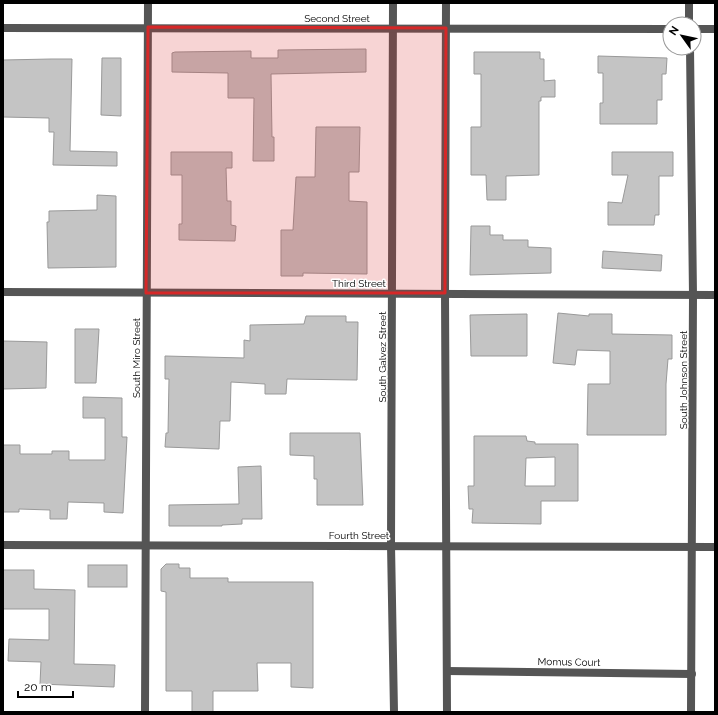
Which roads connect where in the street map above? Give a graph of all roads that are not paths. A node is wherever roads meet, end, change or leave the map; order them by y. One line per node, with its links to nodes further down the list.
1 (148, 3): 6 (street, South Miro Street)
2 (393, 3): 8 (street, South Galvez Street)
3 (446, 3): 9 (street)
4 (689, 3): 5 (street)
5 (689, 16)
6 (148, 27): 7 (street, Second Street); 8 (street, Second Street); 15 (street, South Miro Street)
7 (3, 28)
8 (393, 28): 9 (street, Second Street); 16 (street, South Galvez Street)
9 (446, 28): 10 (street, Second Street); 17 (street)
10 (662, 29)
11 (702, 29): 12 (street)
12 (715, 29)
13 (690, 56): 18 (street, South Johnson Street)
14 (3, 292): 15 (street, Third Street)
15 (146, 293): 16 (street, Third Street); 21 (street, South Miro Street)
16 (392, 293): 17 (street, Third Street); 22 (street, South Galvez Street)
17 (445, 293): 18 (street, Third Street); 23 (street)
18 (693, 295): 19 (street, Third Street); 24 (street, South Johnson Street)
19 (715, 295)
20 (3, 544): 21 (street, Fourth Street)
21 (146, 544): 22 (street, Fourth Street); 28 (street, South Miro Street)
22 (391, 545): 23 (street, Fourth Street); 29 (street, South Galvez Street)
23 (446, 546): 24 (street, Fourth Street); 26 (street)
24 (692, 547): 25 (street, Fourth Street); 27 (street, South Johnson Street)
25 (715, 547)
26 (447, 671): 27 (street, Momus Court); 30 (street)
27 (692, 674): 31 (street, South Johnson Street)
28 (144, 712)
29 (394, 712)
30 (447, 712)
31 (691, 712)

